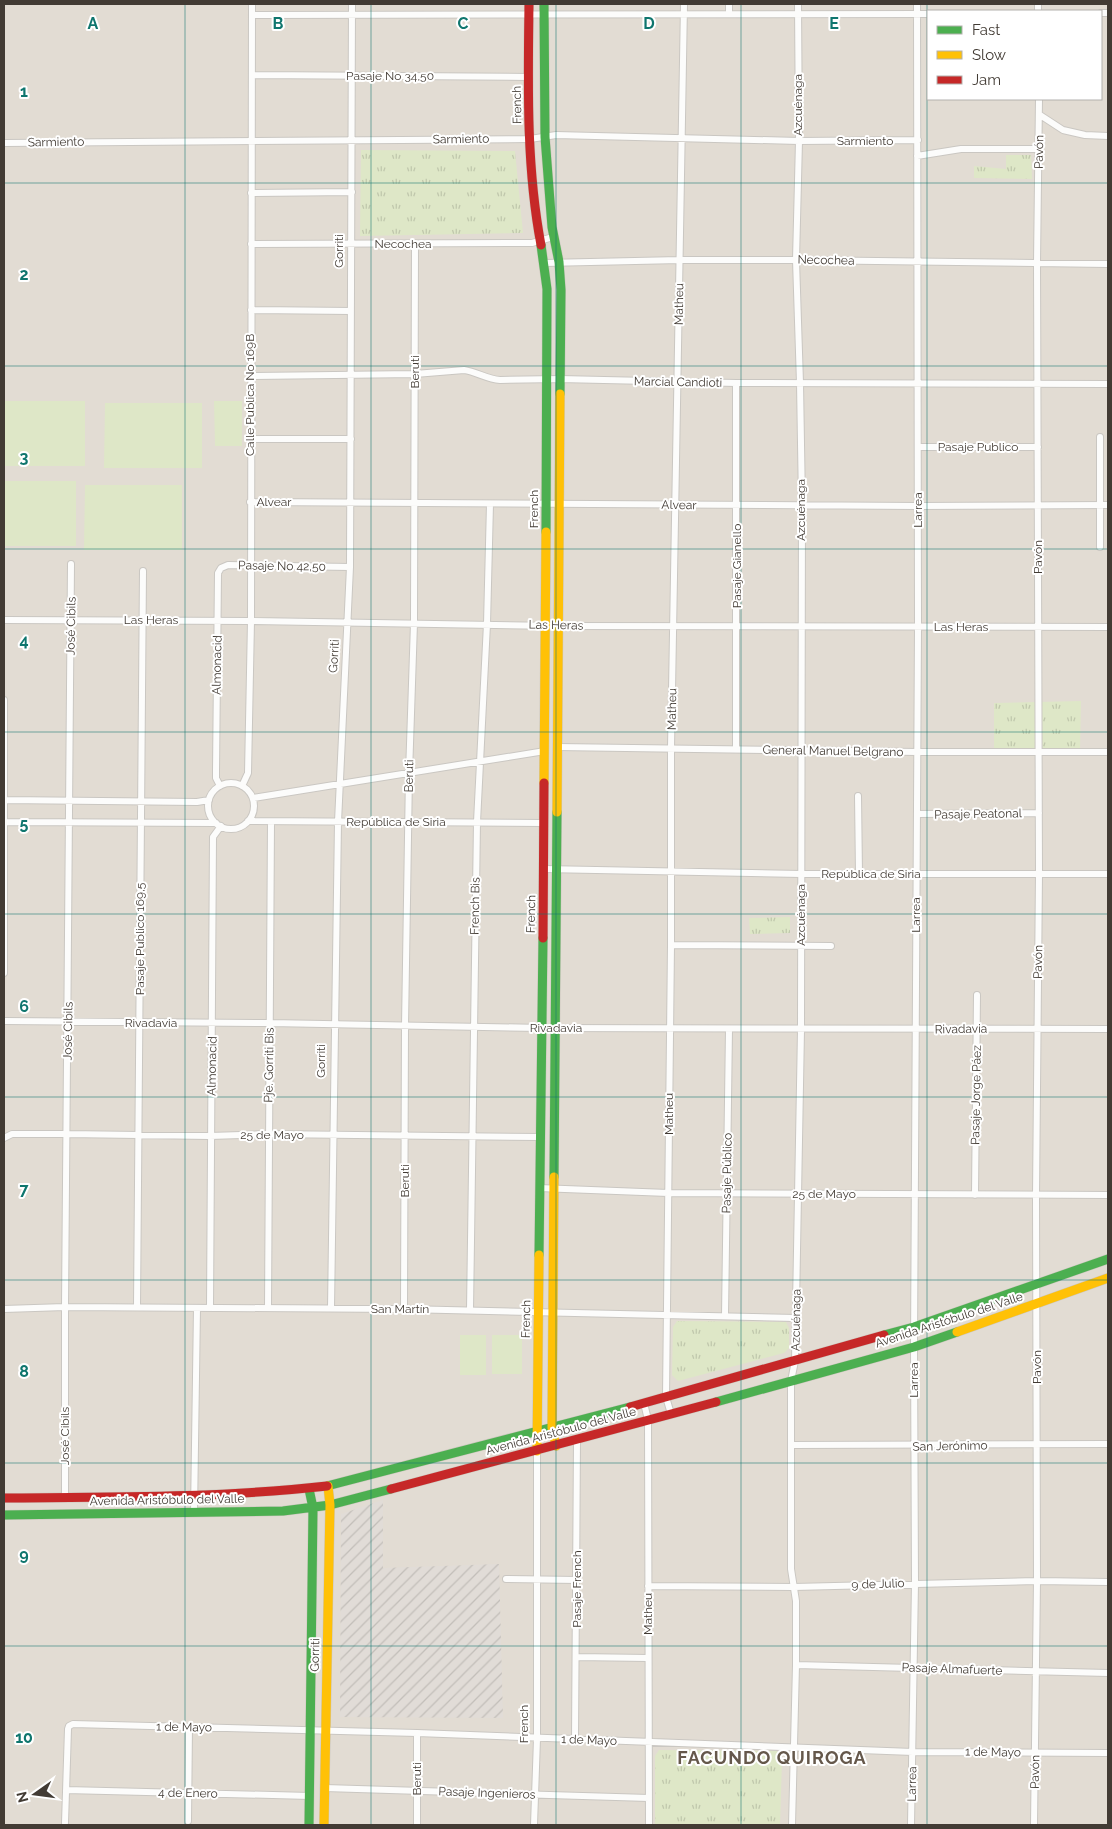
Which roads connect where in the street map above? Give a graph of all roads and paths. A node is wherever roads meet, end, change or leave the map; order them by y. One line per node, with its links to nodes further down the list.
1 (252, 4): 9 (street, Calle Publica No 169B)
2 (352, 4): 10 (street, Gorriti)
3 (544, 4): 11 (main road, French)
4 (684, 4): 12 (street, Matheu)
5 (729, 4): 13 (street)
6 (798, 4): 14 (street, Azcuénaga)
7 (917, 4): 15 (street, Larrea)
8 (529, 8): 10 (street); 11 (street); 19 (main road, French)
9 (252, 14): 10 (street); 17 (street, Calle Publica No 169B)
10 (352, 14): 18 (street, Gorriti)
11 (544, 14): 12 (street); 23 (main road, French)
12 (684, 14): 13 (street); 24 (street, Matheu)
13 (729, 14): 14 (street)
14 (798, 14): 15 (street); 29 (street, Azcuénaga)
15 (917, 14): 16 (street); 27 (street, Larrea)
16 (927, 14)
17 (252, 75): 18 (street, Pasaje No 34,50); 26 (street, Calle Publica No 169B)
18 (352, 76): 19 (street, Pasaje No 34,50); 28 (street, Gorriti)
19 (529, 77): 25 (main road, French)
20 (1039, 100): 21 (street, Pavón)
21 (1040, 115): 22 (street); 31 (street, Pavón)
22 (1108, 136)
23 (545, 137): 24 (street, Sarmiento); 25 (street, Sarmiento); 35 (main road, French)
24 (682, 137): 29 (street, Sarmiento); 40 (street, Matheu)
25 (530, 139): 28 (street, Sarmiento); 36 (main road, French)
26 (252, 140): 28 (street, Sarmiento); 30 (street, Sarmiento); 34 (street, Calle Publica No 169B)
27 (918, 140): 29 (street, Sarmiento); 32 (street, Larrea)
28 (352, 141): 33 (street, Gorriti)
29 (798, 141): 41 (street, Azcuénaga)
30 (4, 143)
31 (1039, 149): 32 (street); 45 (street, Pavón)
32 (918, 156): 42 (street, Larrea)
33 (352, 192): 34 (street); 38 (street, Gorriti)
34 (252, 193): 37 (street, Calle Publica No 169B)
35 (553, 237): 36 (street, Necochea); 43 (main road, French)
36 (541, 241): 39 (street, Necochea); 44 (main road, French)
37 (251, 244): 38 (street, Necochea); 47 (street, Calle Publica No 169B)
38 (351, 244): 39 (street, Necochea); 48 (street, Gorriti)
39 (415, 244): 49 (street, Beruti)
40 (680, 260): 41 (street, Necochea); 43 (street, Necochea); 54 (street, Matheu)
41 (796, 260): 42 (street, Necochea); 56 (street, Azcuénaga)
42 (918, 261): 45 (street, Necochea); 57 (street, Larrea)
43 (558, 262): 44 (street, Necochea); 52 (main road, French)
44 (545, 263): 53 (main road, French)
45 (1037, 263): 46 (street, Necochea); 58 (street, Pavón)
46 (1108, 264)
47 (251, 310): 48 (street); 51 (street, Calle Publica No 169B)
48 (351, 311): 50 (street, Gorriti)
49 (415, 374): 50 (street, Marcial Candioti); 53 (street, Marcial Candioti); 68 (street, Beruti)
50 (351, 375): 51 (street, Marcial Candioti); 62 (street, Gorriti)
51 (250, 376): 61 (street, Calle Publica No 169B)
52 (560, 379): 53 (street, Marcial Candioti); 54 (street, Marcial Candioti); 67 (main road, French)
53 (547, 380): 70 (main road, French)
54 (678, 383): 55 (street, Marcial Candioti); 72 (street, Matheu)
55 (736, 383): 56 (street, Marcial Candioti); 73 (street, Pasaje Gianello)
56 (800, 384): 57 (street, Marcial Candioti); 71 (street, Azcuénaga)
57 (918, 384): 58 (street, Marcial Candioti); 63 (street, Larrea)
58 (1037, 384): 59 (street, Marcial Candioti); 64 (street, Pavón)
59 (1108, 384)
60 (1100, 437): 75 (street)
61 (250, 439): 62 (street); 65 (street, Calle Publica No 169B)
62 (351, 439): 66 (street, Gorriti)
63 (918, 447): 64 (street, Pasaje Publico); 77 (street, Larrea)
64 (1038, 447): 74 (street, Pavón)
65 (250, 502): 66 (street, Alvear); 80 (street, Calle Publica No 169B)
66 (350, 502): 68 (street, Alvear); 81 (street, Gorriti)
67 (559, 503): 70 (street, Alvear); 72 (street, Alvear); 94 (main road, French)
68 (415, 504): 69 (street, Alvear); 90 (street, Beruti)
69 (490, 504): 70 (street, Alvear); 91 (street, French Bis)
70 (546, 504): 93 (main road, French)
71 (802, 504): 73 (street, Alvear); 77 (street, Alvear); 99 (street, Azcuénaga)
72 (676, 505): 73 (street, Alvear); 92 (street, Matheu)
73 (736, 505): 95 (street, Pasaje Gianello)
74 (1038, 505): 75 (street, Alvear); 77 (street, Alvear); 97 (street, Pavón)
75 (1099, 505): 76 (street, Alvear); 78 (street)
76 (1108, 505)
77 (918, 506): 96 (street, Larrea)
78 (1100, 546)
79 (71, 564): 85 (street, José Cibils)
80 (250, 566): 81 (street, Pasaje No 42,50); 83 (street, Pasaje No 42,50); 88 (street, Calle Publica No 169B)
81 (350, 567): 89 (street, Gorriti)
82 (143, 571): 86 (street, Pasaje Publico 169,5)
83 (218, 573): 87 (street, Almonacid)
84 (4, 620): 85 (street, Las Heras)
85 (71, 620): 86 (street, Las Heras); 117 (street, José Cibils)
86 (143, 620): 87 (street, Las Heras); 119 (street, Pasaje Publico 169,5)
87 (218, 620): 88 (street, Las Heras); 112 (street, Almonacid)
88 (251, 620): 89 (street, Las Heras); 113 (street, Calle Publica No 169B)
89 (348, 622): 90 (street, Las Heras); 111 (street, Gorriti)
90 (414, 623): 91 (street, Las Heras); 110 (street, Beruti)
91 (487, 624): 93 (street, Las Heras); 109 (street, French Bis)
92 (673, 625): 94 (street, Las Heras); 95 (street, Las Heras); 102 (street, Matheu)
93 (545, 626): 94 (street, Las Heras); 105 (main road, French)
94 (558, 626): 101 (main road, French)
95 (738, 626): 99 (street, Las Heras); 103 (street, Pasaje Gianello)
96 (918, 626): 97 (street, Las Heras); 99 (street, Las Heras); 107 (street, Larrea)
97 (1038, 626): 98 (street, Las Heras); 106 (street, Pavón)
98 (1108, 626)
99 (802, 627): 104 (street, Azcuénaga)
100 (4, 700): 116 (street)
101 (557, 747): 102 (street, General Manuel Belgrano); 133 (main road, French)
102 (671, 748): 103 (street, General Manuel Belgrano); 134 (street, Matheu)
103 (736, 749): 104 (street, General Manuel Belgrano)
104 (801, 750): 107 (street, General Manuel Belgrano); 136 (street, Azcuénaga)
105 (545, 751): 109 (street); 129 (main road, French)
106 (1038, 751): 107 (street, General Manuel Belgrano); 108 (street, General Manuel Belgrano); 120 (street, Pavón)
107 (917, 752): 121 (street, Larrea)
108 (1108, 752)
109 (481, 761): 110 (street); 128 (street, French Bis)
110 (409, 774): 111 (street); 127 (street, Beruti)
111 (340, 785): 115 (street); 126 (street, Gorriti)
112 (220, 786): 113 (street); 118 (street)
113 (242, 786): 115 (street)
114 (858, 796): 137 (street)
115 (253, 798): 122 (street)
116 (4, 800): 117 (street); 123 (street)
117 (69, 800): 119 (street); 124 (street, José Cibils)
118 (209, 800): 119 (street); 131 (street)
119 (142, 801): 130 (street, Pasaje Publico 169,5)
120 (1039, 813): 121 (street, Pasaje Peatonal); 135 (street, Pavón)
121 (917, 814): 138 (street, Larrea)
122 (248, 821): 125 (street, República de Siria); 131 (street)
123 (4, 822): 124 (street); 143 (street)
124 (69, 822): 130 (street); 146 (street, José Cibils)
125 (271, 822): 126 (street, República de Siria); 149 (street, Pje. Gorriti Bis)
126 (338, 822): 127 (street, República de Siria); 150 (street, Gorriti)
127 (408, 822): 128 (street, República de Siria); 151 (street, Beruti)
128 (477, 822): 129 (street, República de Siria); 152 (street, French Bis)
129 (544, 823): 132 (main road, French)
130 (141, 824): 131 (street); 147 (street, Pasaje Publico 169,5)
131 (218, 825): 148 (street, Almonacid)
132 (544, 869): 133 (street, República de Siria); 153 (main road, French)
133 (556, 869): 134 (street, República de Siria); 154 (main road, French)
134 (671, 871): 136 (street, República de Siria); 140 (street, Matheu)
135 (1039, 873): 138 (street, República de Siria); 139 (street, República de Siria); 159 (street, Pavón)
136 (801, 874): 137 (street, República de Siria); 141 (street, Azcuénaga)
137 (859, 874): 138 (street, República de Siria)
138 (916, 874): 158 (street, Larrea)
139 (1108, 874)
140 (671, 945): 141 (street); 155 (street, Matheu)
141 (801, 946): 142 (street); 161 (street, Azcuénaga)
142 (831, 946)
143 (4, 973)
144 (977, 995): 156 (street, Pasaje Jorge Páez)
145 (4, 1021): 146 (street, Rivadavia)
146 (68, 1023): 147 (street, Rivadavia); 162 (street, José Cibils)
147 (140, 1023): 148 (street, Rivadavia); 164 (street, Pasaje Publico 169,5)
148 (213, 1023): 149 (street, Rivadavia); 166 (street, Almonacid)
149 (270, 1023): 150 (street, Rivadavia); 163 (street, Pje. Gorriti Bis)
150 (334, 1024): 151 (street, Rivadavia); 165 (street, Gorriti)
151 (405, 1026): 152 (street, Rivadavia); 167 (street, Beruti)
152 (474, 1026): 153 (street, Rivadavia); 168 (street, French Bis)
153 (542, 1028): 154 (street, Rivadavia); 169 (main road, French)
154 (555, 1028): 155 (street, Rivadavia); 172 (main road, French)
155 (670, 1028): 157 (street, Rivadavia); 173 (street, Matheu)
156 (977, 1028): 158 (street, Rivadavia); 159 (street, Rivadavia); 177 (street, Pasaje Jorge Páez)
157 (729, 1029): 161 (street, Rivadavia); 174 (street, Pasaje Público)
158 (916, 1029): 161 (street, Rivadavia); 176 (street, Larrea)
159 (1037, 1029): 160 (street, Rivadavia); 179 (street, Pavón)
160 (1108, 1029)
161 (802, 1030): 175 (street, Azcuénaga)
162 (67, 1134): 164 (street, 25 de Mayo); 170 (street, 25 de Mayo); 184 (street, José Cibils)
163 (268, 1134): 165 (street, 25 de Mayo); 166 (street, 25 de Mayo); 188 (street, Pje. Gorriti Bis)
164 (138, 1135): 166 (street, 25 de Mayo); 185 (street, Pasaje Publico 169,5)
165 (334, 1135): 167 (street, 25 de Mayo); 189 (street, Gorriti)
166 (210, 1136): 187 (street, Almonacid)
167 (405, 1136): 168 (street, 25 de Mayo); 191 (street, Beruti)
168 (472, 1136): 169 (street, 25 de Mayo); 192 (street, French Bis)
169 (540, 1137): 171 (main road, French)
170 (4, 1138)
171 (539, 1188): 172 (street, 25 de Mayo); 193 (main road, French)
172 (554, 1189): 173 (street, 25 de Mayo); 194 (main road, French)
173 (668, 1193): 174 (street, 25 de Mayo); 195 (street, Matheu)
174 (727, 1194): 175 (street, 25 de Mayo); 196 (street, Pasaje Público)
175 (799, 1194): 176 (street, 25 de Mayo); 197 (street, Azcuénaga)
176 (915, 1194): 177 (street, 25 de Mayo); 198 (street, Larrea)
177 (975, 1195): 179 (street, 25 de Mayo)
178 (1108, 1195): 179 (street, 25 de Mayo)
179 (1036, 1196): 182 (street, Pavón)
180 (1108, 1259): 182 (main road, Avenida Aristóbulo del Valle)
181 (1108, 1278): 183 (main road, Avenida Aristóbulo del Valle)
182 (1036, 1284): 183 (street, Pavón); 198 (main road, Avenida Aristóbulo del Valle)
183 (1037, 1304): 199 (main road, Avenida Aristóbulo del Valle); 210 (street, Pavón)
184 (65, 1307): 185 (street, San Martín); 190 (street, San Martín); 219 (street, José Cibils)
185 (137, 1308): 186 (street, San Martín)
186 (197, 1308): 187 (street, San Martín); 217 (street)
187 (210, 1308): 188 (street, San Martín)
188 (268, 1308): 189 (street, San Martín)
189 (331, 1308): 191 (street, San Martín)
190 (4, 1309)
191 (404, 1309): 192 (street, San Martín)
192 (470, 1310): 193 (street, San Martín)
193 (538, 1312): 194 (street, San Martín); 207 (main road, French)
194 (553, 1312): 195 (street, San Martín); 206 (main road, French)
195 (667, 1315): 196 (street, San Martín); 202 (street, Matheu)
196 (725, 1316): 197 (street, San Martín)
197 (795, 1318): 200 (street, Azcuénaga)
198 (914, 1327): 199 (street, Larrea); 200 (main road, Avenida Aristóbulo del Valle)
199 (914, 1347): 201 (main road, Avenida Aristóbulo del Valle); 213 (street, Larrea)
200 (795, 1361): 201 (street, Azcuénaga); 202 (main road, Avenida Aristóbulo del Valle)
201 (790, 1381): 204 (main road, Avenida Aristóbulo del Valle); 212 (street, Azcuénaga)
202 (666, 1397): 203 (main road, Avenida Aristóbulo del Valle); 204 (street, Matheu)
203 (644, 1403): 205 (street, Matheu); 206 (main road, Avenida Aristóbulo del Valle)
204 (671, 1414): 205 (main road, Avenida Aristóbulo del Valle)
205 (648, 1420): 208 (main road, Avenida Aristóbulo del Valle); 230 (street, Matheu)
206 (552, 1428): 207 (main road, Avenida Aristóbulo del Valle); 211 (main road, French)
207 (536, 1431): 214 (main road, French); 215 (main road, Avenida Aristóbulo del Valle)
208 (577, 1440): 211 (main road, Avenida Aristóbulo del Valle); 226 (street, Pasaje French)
209 (1108, 1444): 210 (street, San Jerónimo)
210 (1037, 1445): 213 (street, San Jerónimo); 227 (street, Pavón)
211 (556, 1446): 214 (main road, Avenida Aristóbulo del Valle)
212 (791, 1446): 213 (street, San Jerónimo); 231 (street, Azcuénaga)
213 (914, 1446): 229 (street, Larrea)
214 (537, 1451): 220 (main road, Avenida Aristóbulo del Valle); 225 (street, French)
215 (328, 1486): 216 (main road, Avenida Aristóbulo del Valle); 220 (main road, Gorriti)
216 (309, 1489): 217 (main road, Avenida Aristóbulo del Valle); 221 (main road, Gorriti)
217 (195, 1496): 219 (main road, Avenida Aristóbulo del Valle); 222 (street)
218 (4, 1498): 219 (main road, Avenida Aristóbulo del Valle)
219 (65, 1498)
220 (330, 1505): 221 (main road, Avenida Aristóbulo del Valle); 240 (main road, Gorriti)
221 (313, 1508): 222 (main road, Avenida Aristóbulo del Valle); 239 (main road, Gorriti)
222 (194, 1513): 223 (main road, Avenida Aristóbulo del Valle)
223 (4, 1515)
224 (506, 1579): 225 (street)
225 (537, 1579): 226 (street); 242 (street, French)
226 (577, 1580): 232 (street, Pasaje French)
227 (1037, 1581): 228 (street, 9 de Julio); 229 (street, 9 de Julio); 236 (street, Pavón)
228 (1108, 1582)
229 (915, 1583): 231 (street, 9 de Julio); 235 (street, Larrea)
230 (648, 1586): 231 (street, 9 de Julio); 233 (street, Matheu)
231 (794, 1587): 234 (street, Azcuénaga)
232 (576, 1657): 233 (street); 243 (street, Pasaje French)
233 (648, 1658): 244 (street, Matheu)
234 (796, 1665): 235 (street, Pasaje Almafuerte); 245 (street, Azcuénaga)
235 (915, 1668): 236 (street, Pasaje Almafuerte); 246 (street, Larrea)
236 (1036, 1672): 237 (street, Pasaje Almafuerte); 247 (street, Pavón)
237 (1108, 1673)
238 (189, 1727): 239 (street, 1 de Mayo); 250 (street, 1 de Mayo); 252 (street)
239 (311, 1731): 240 (street, 1 de Mayo); 254 (main road, Gorriti)
240 (327, 1731): 241 (street, 1 de Mayo); 249 (main road, Gorriti)
241 (417, 1733): 242 (street, 1 de Mayo); 251 (street, Beruti)
242 (537, 1739): 243 (street, 1 de Mayo); 253 (street, French)
243 (575, 1739): 244 (street, 1 de Mayo)
244 (649, 1742): 245 (street, 1 de Mayo); 255 (street, Matheu)
245 (795, 1746): 246 (street, 1 de Mayo); 263 (street, Azcuénaga)
246 (912, 1752): 247 (street, 1 de Mayo); 264 (street, Larrea)
247 (1036, 1753): 248 (street, 1 de Mayo); 265 (street, Pavón)
248 (1108, 1753)
249 (325, 1788): 251 (street, Pasaje Ingenieros); 259 (main road, Gorriti)
250 (66, 1790): 252 (street, 4 de Enero); 257 (street)
251 (417, 1790): 253 (street, Pasaje Ingenieros); 260 (street, Beruti)
252 (188, 1793): 254 (street, 4 de Enero); 256 (street)
253 (535, 1794): 255 (street, Pasaje Ingenieros); 261 (street, French)
254 (310, 1796): 258 (main road, Gorriti)
255 (649, 1798): 262 (street, Matheu)
256 (188, 1821)
257 (65, 1823)
258 (309, 1825)
259 (324, 1825)
260 (417, 1825)
261 (534, 1825)
262 (649, 1825)
263 (792, 1825)
264 (911, 1825)
265 (1034, 1825)

